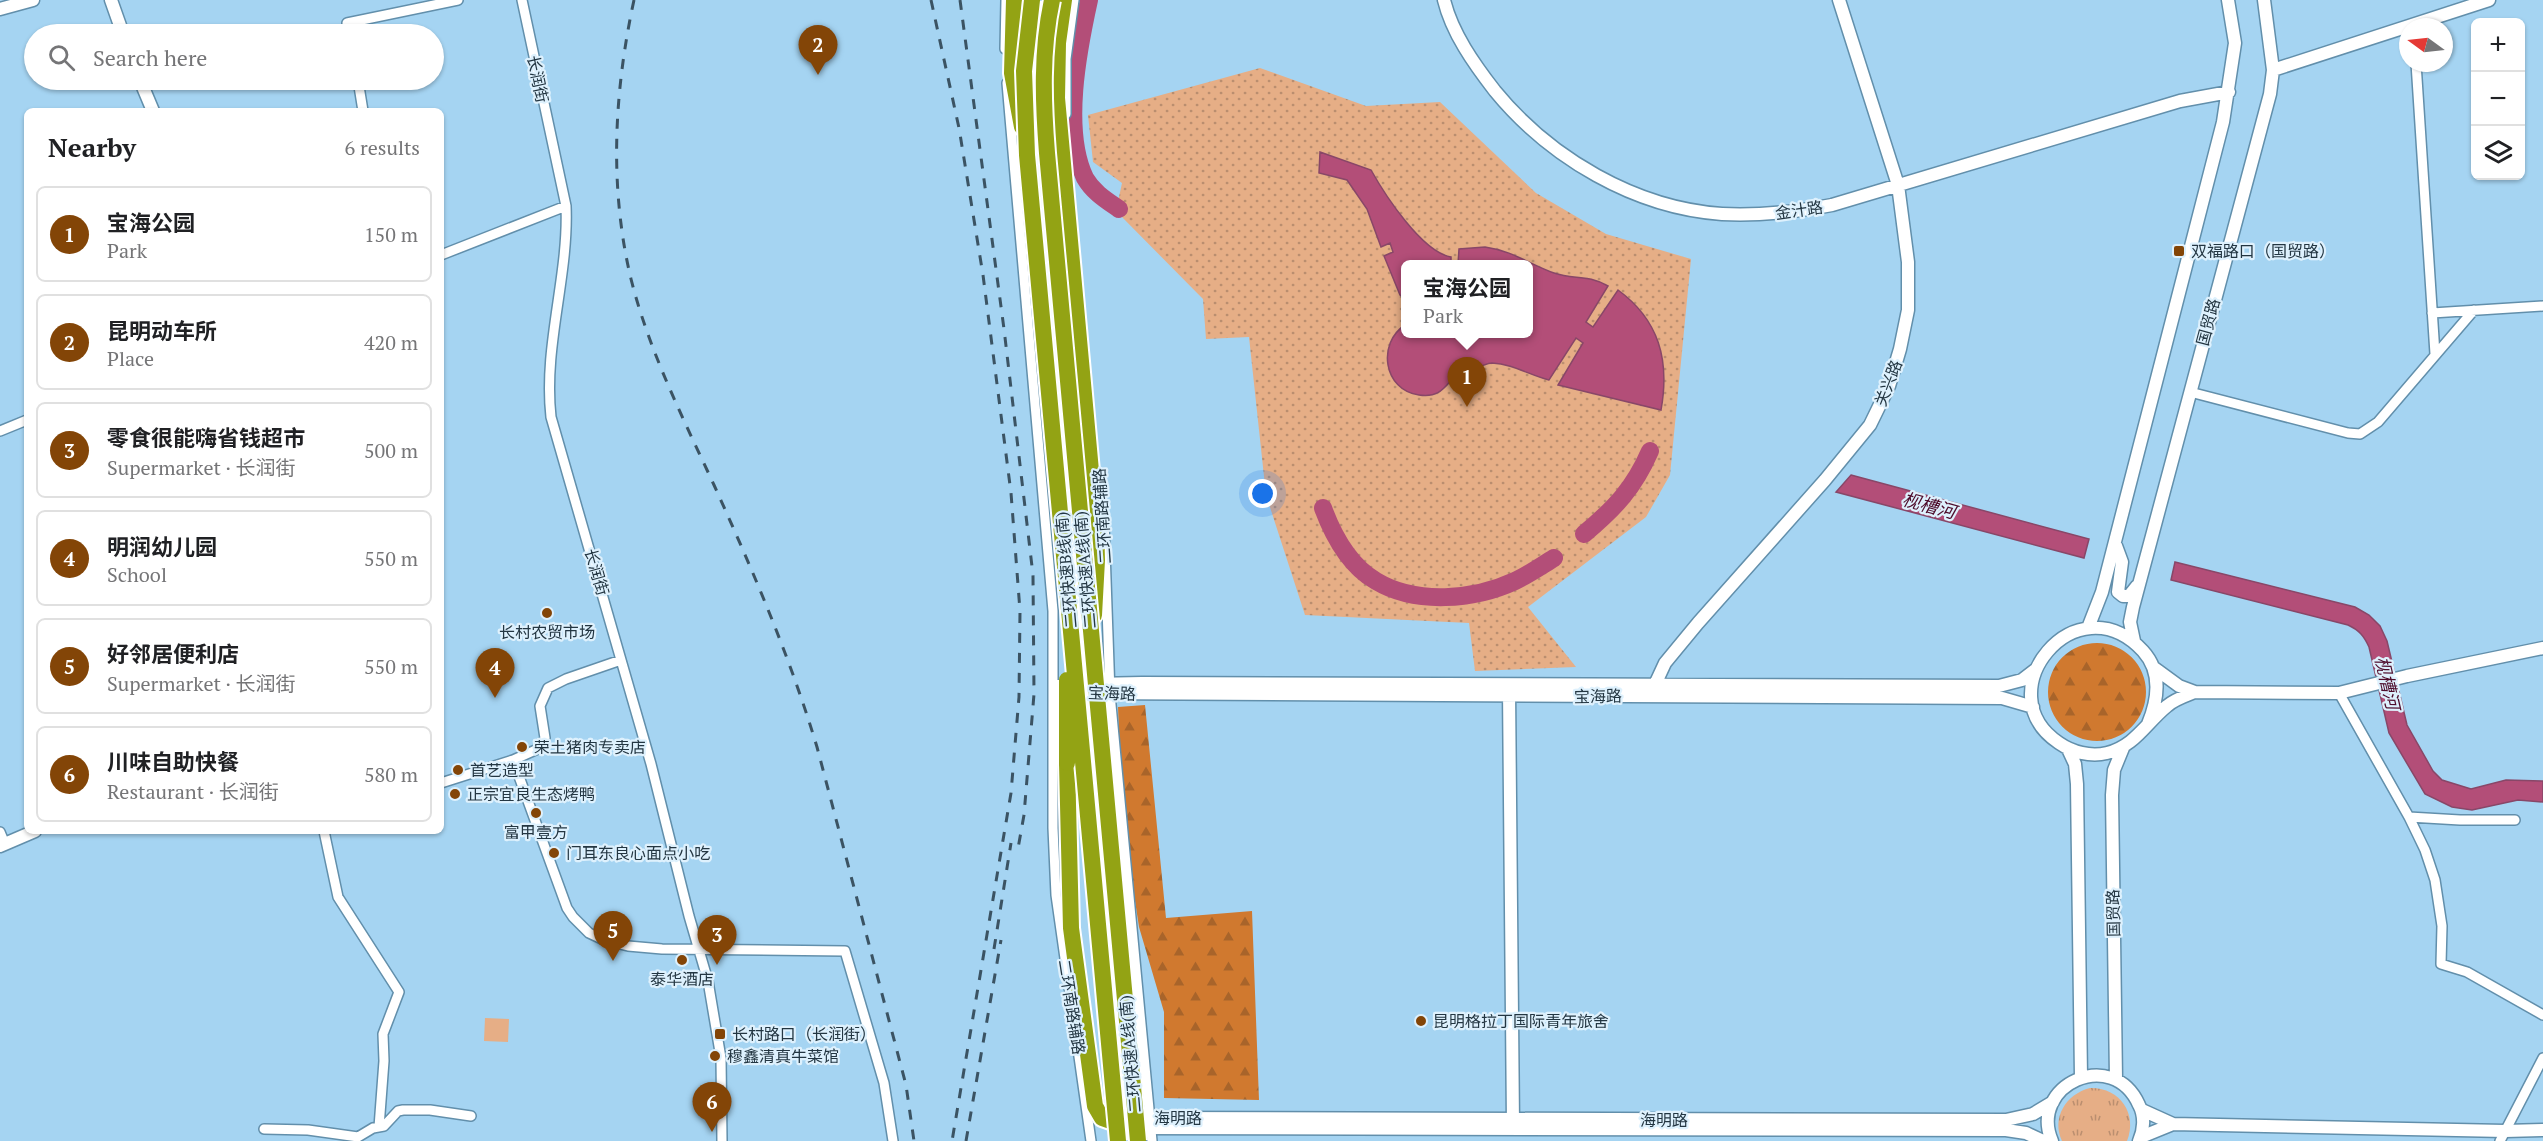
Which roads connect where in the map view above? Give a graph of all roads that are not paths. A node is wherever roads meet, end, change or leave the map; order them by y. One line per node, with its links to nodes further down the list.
1 (33, 0): 16 (street)
2 (111, 0): 18 (street)
3 (458, 0): 19 (street)
4 (522, 0): 31 (street, 长润街)
5 (1006, 0): 53 (street, 二环南路辅路)
6 (1014, 0): 30 (highway)
7 (1032, 0): 42 (highway, 二环快速B线(南), bridge)
8 (1052, 0): 26 (highway, 二环快速A线(南), bridge)
9 (1064, 0): 32 (highway)
10 (1074, 0): 50 (street, 二环南路辅路)
11 (1444, 0): 29 (street, 金汁路)
12 (1839, 0): 29 (street, 关兴路)
13 (2228, 0): 25 (street)
14 (2264, 0): 21 (street, 国贸路)
15 (2489, 0): 17 (street)
16 (0, 9)
17 (2437, 18)
18 (119, 24)
19 (347, 24)
20 (2399, 31): 21 (street)
21 (2272, 70): 38 (street, 国贸路)
22 (2417, 72): 36 (street)
23 (144, 90): 27 (street)
24 (360, 90): 28 (street)
25 (2229, 92): 29 (street, 金汁路); 41 (street)
26 (1044, 96): 32 (highway, bridge); 88 (highway, 二环快速A线(南), bridge)
27 (152, 108)
28 (363, 108)
29 (1898, 185): 51 (street, 关兴路)
30 (1033, 190)
31 (566, 206): 33 (street); 47 (street, 长润街)
32 (1068, 216): 50 (highway)
33 (444, 254)
34 (2543, 306): 35 (street)
35 (2474, 310): 36 (street); 37 (street)
36 (2432, 313): 37 (street)
37 (2435, 354): 38 (street)
38 (2190, 392): 43 (street, 国贸路)
39 (24, 421): 40 (street)
40 (0, 431)
41 (2115, 543): 43 (street); 44 (street)
42 (1065, 562): 82 (highway, 二环快速B线(南), bridge); 82 (highway, bridge)
43 (2139, 584): 45 (street, 国贸路)
44 (2088, 628): 45 (street); 49 (street)
45 (2134, 642): 48 (street)
46 (2543, 648): 55 (street)
47 (621, 660): 60 (street); 67 (street, 长润街)
48 (2152, 666): 54 (street); 57 (street)
49 (2035, 670): 51 (street, 宝海路); 56 (street)
50 (1098, 688): 52 (street, 宝海路); 53 (street); 80 (street, 二环南路辅路)
51 (1652, 690): 52 (street, 宝海路); 56 (street, 宝海路)
52 (1509, 691): 76 (street)
53 (1054, 692): 75 (street, 二环南路辅路)
54 (2195, 692): 55 (street); 57 (street)
55 (2339, 693): 62 (street)
56 (2033, 706): 58 (street)
57 (2148, 724): 59 (street)
58 (2068, 748): 59 (street); 70 (street, 国贸路)
59 (2123, 748): 71 (street, 国贸路)
60 (513, 760): 61 (street); 67 (street)
61 (444, 782)
62 (2409, 817): 63 (street); 68 (street)
63 (2515, 820)
64 (25, 834): 66 (street)
65 (325, 834): 78 (street)
66 (2, 841)
67 (699, 949): 85 (street, 长润街); 86 (street)
68 (2543, 1015)
69 (2543, 1058): 83 (street)
70 (2081, 1077): 71 (street); 72 (street, 海明路)
71 (2116, 1079): 73 (street)
72 (2053, 1102): 76 (street, 海明路); 90 (street)
73 (2142, 1110): 77 (street); 84 (street)
74 (471, 1116): 78 (street)
75 (1089, 1123): 82 (street); 87 (street, 二环南路辅路)
76 (1513, 1124): 80 (street, 海明路); 89 (street, 海明路)
77 (2173, 1124): 83 (street); 84 (street)
78 (379, 1127): 79 (street)
79 (264, 1129)
80 (1150, 1129): 82 (street, 海明路)
81 (2543, 1130): 83 (street)
82 (1118, 1135)
83 (2503, 1136)
84 (2140, 1139)
85 (722, 1141)
86 (893, 1141)
87 (1091, 1141)
88 (1138, 1141)
89 (2043, 1141)
90 (2052, 1141)

